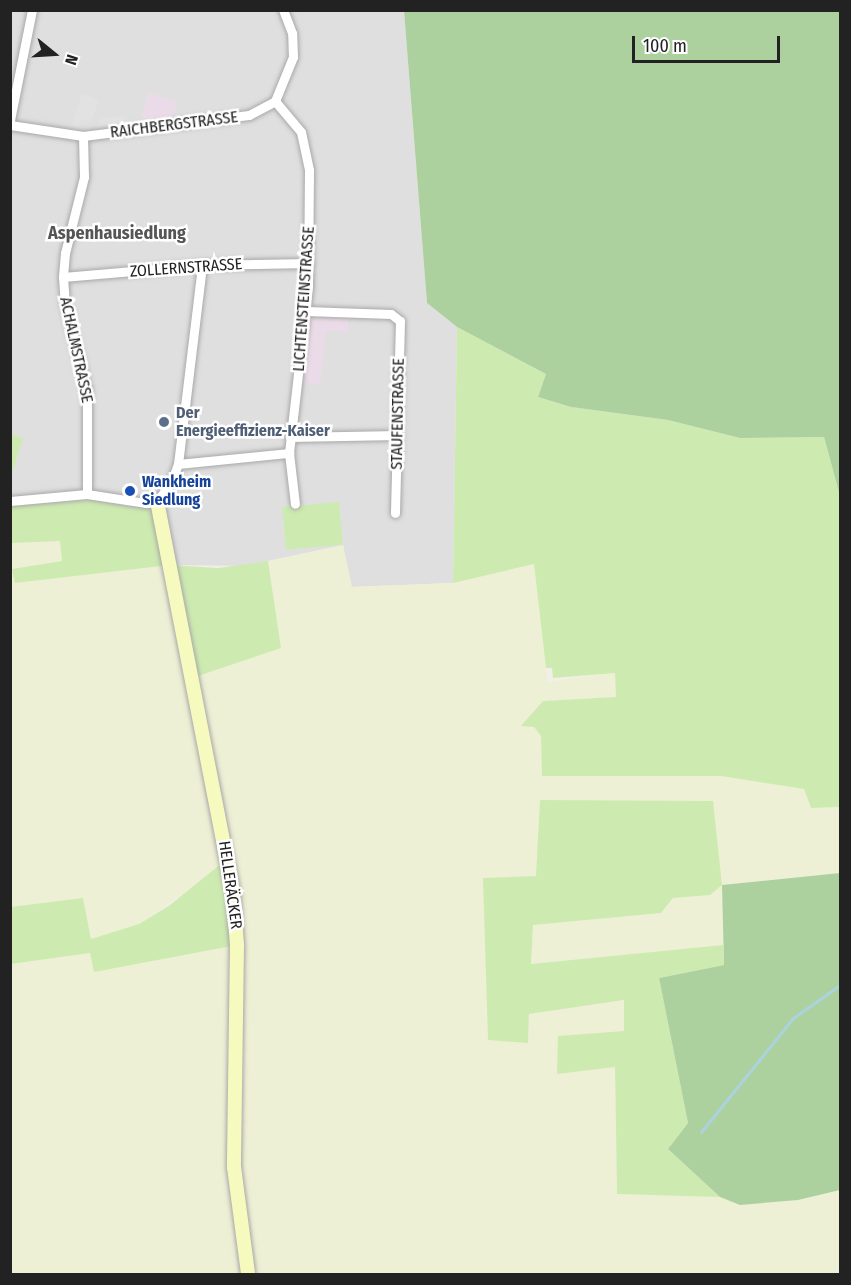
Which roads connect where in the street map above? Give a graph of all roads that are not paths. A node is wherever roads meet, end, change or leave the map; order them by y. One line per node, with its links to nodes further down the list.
1 (32, 10): 4 (street)
2 (283, 10): 3 (street)
3 (274, 101): 6 (street, RAICHBERGSTRASSE); 7 (street, LICHTENSTEINSTRASSE)
4 (10, 120)
5 (10, 125): 6 (street, RAICHBERGSTRASSE)
6 (83, 136): 9 (street, ACHALMSTRASSE)
7 (309, 263): 8 (street, ZOLLERNSTRASSE); 10 (street, LICHTENSTEINSTRASSE)
8 (202, 265): 9 (street, ZOLLERNSTRASSE); 14 (street)
9 (63, 277): 15 (street, ACHALMSTRASSE)
10 (306, 310): 11 (street, STAUFENSTRASSE); 12 (street, LICHTENSTEINSTRASSE)
11 (398, 435): 12 (street); 19 (street, STAUFENSTRASSE)
12 (290, 437): 13 (street, LICHTENSTEINSTRASSE)
13 (289, 453): 14 (street); 18 (street, LICHTENSTEINSTRASSE)
14 (178, 464): 17 (street)
15 (87, 494): 16 (street); 17 (street)
16 (10, 501)
17 (157, 501): 20 (street, HELLERÄCKER)
18 (295, 504)
19 (395, 513)
20 (248, 1275)

